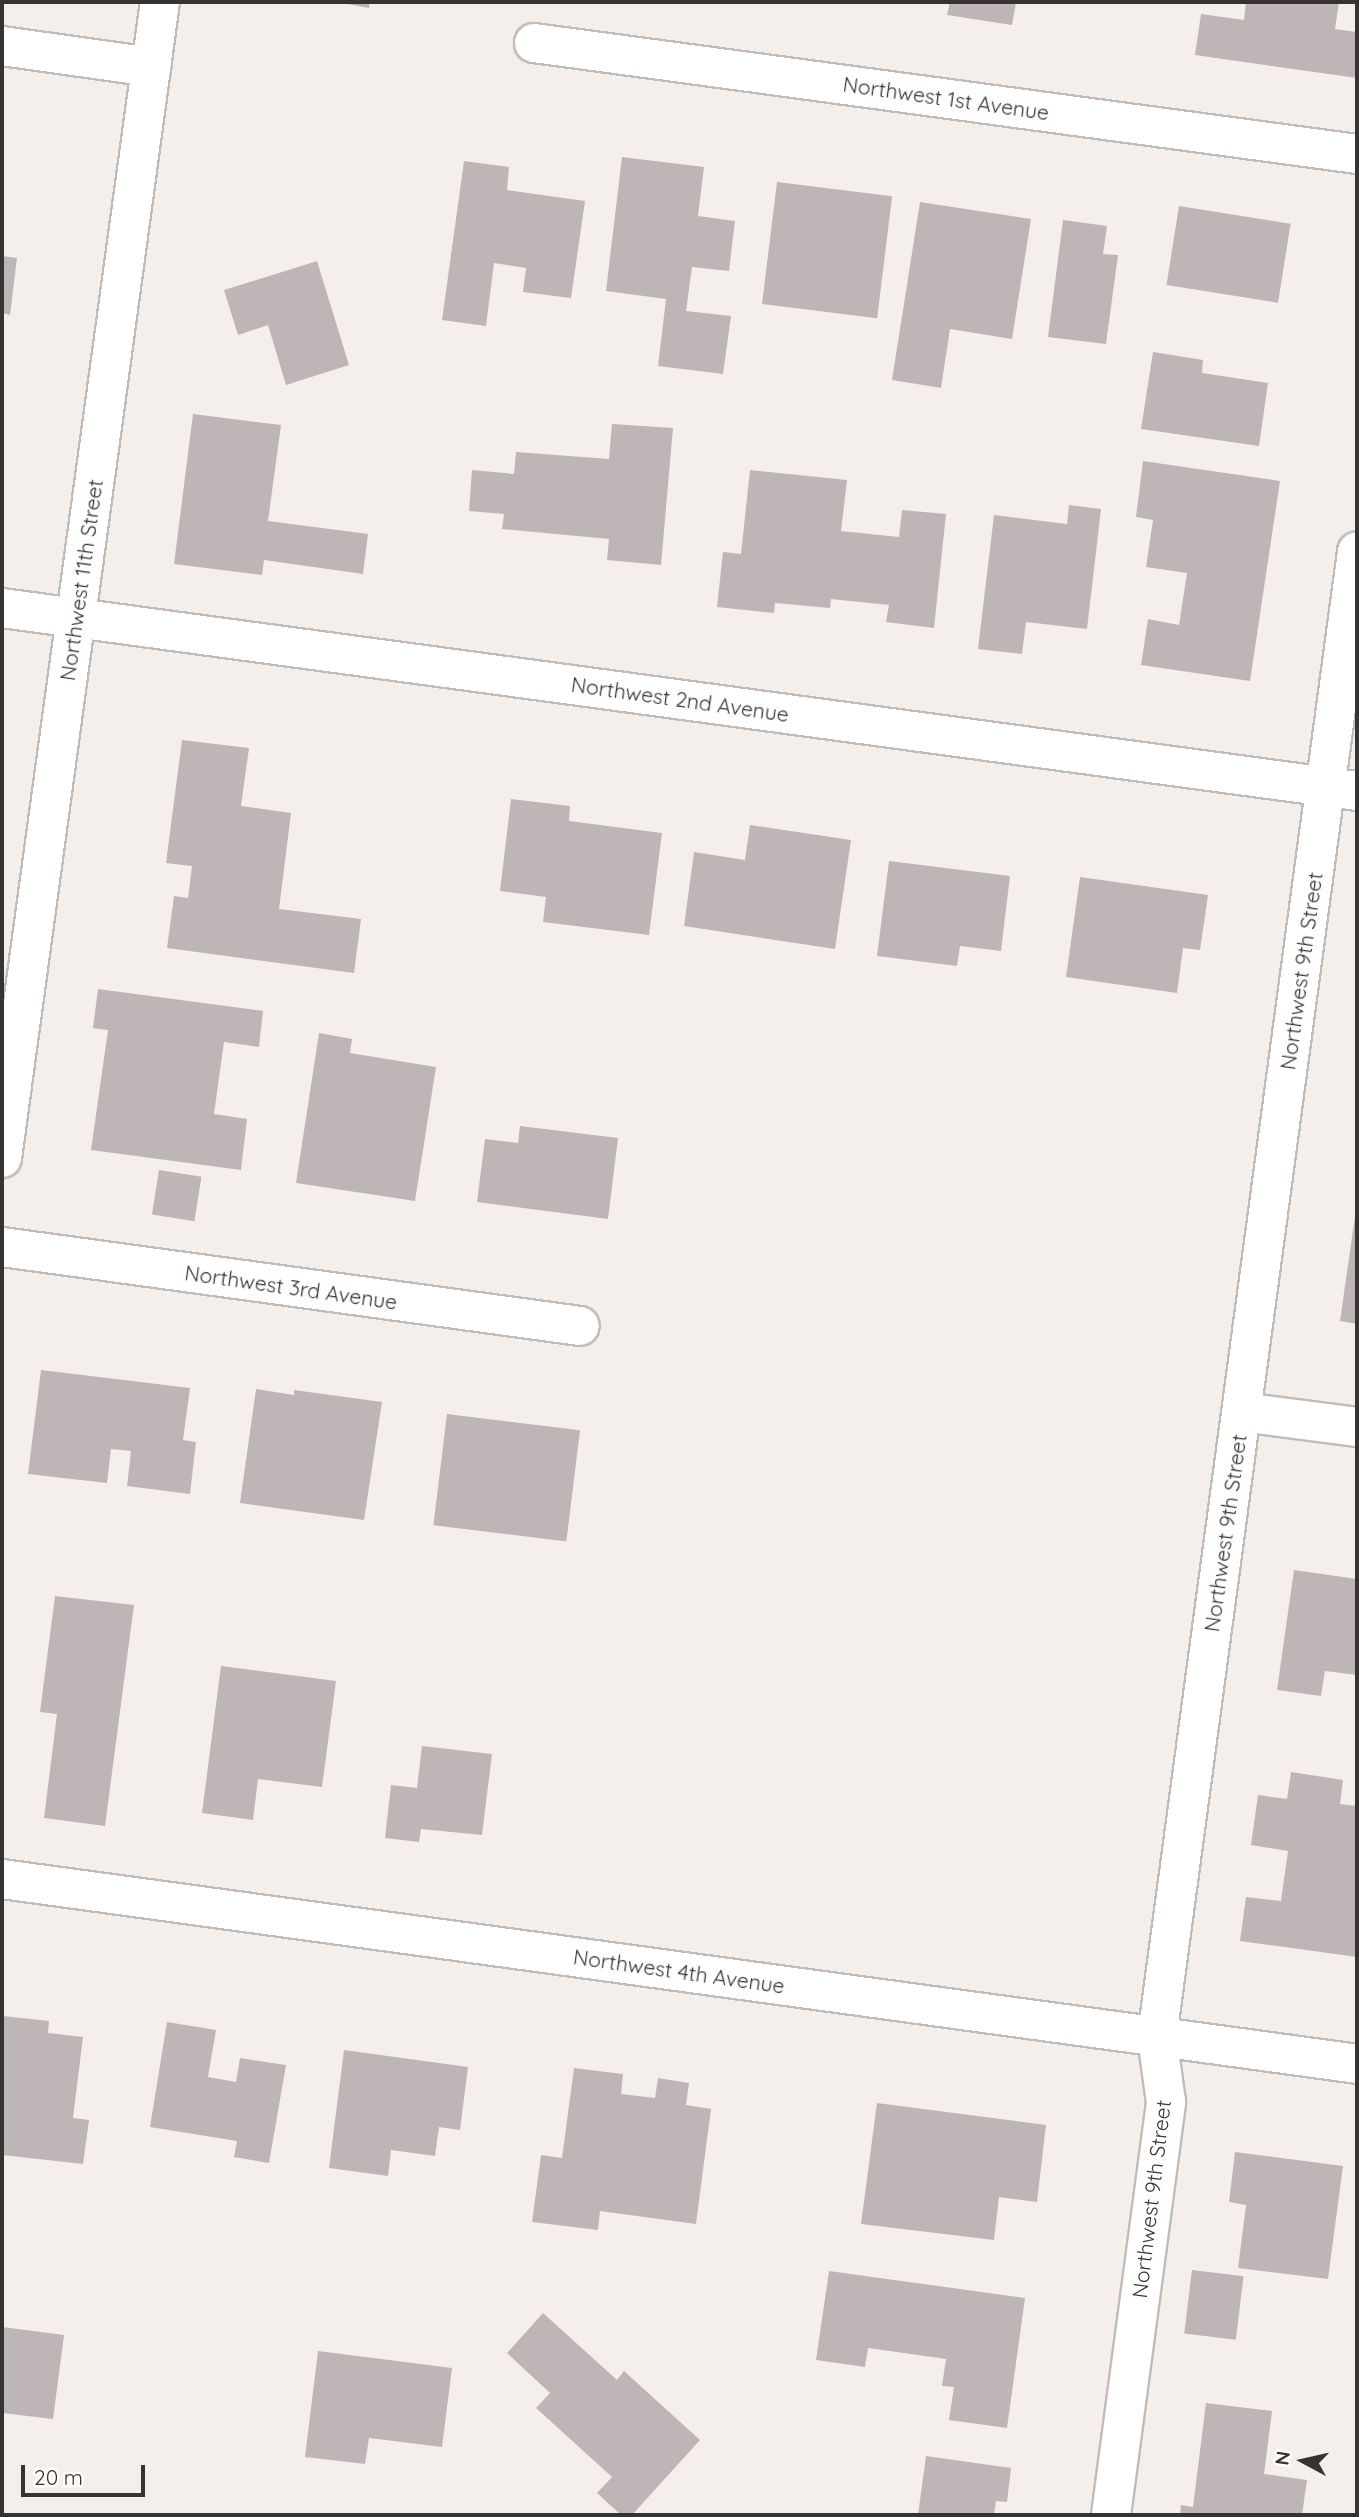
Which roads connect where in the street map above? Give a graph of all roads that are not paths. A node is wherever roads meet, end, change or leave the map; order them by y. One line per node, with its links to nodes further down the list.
1 (160, 2): 4 (street, Northwest 11th Street)
2 (534, 43): 5 (street, Northwest 1st Avenue)
3 (2, 47): 4 (street)
4 (152, 67): 8 (street, Northwest 11th Street)
5 (1357, 154)
6 (1357, 551): 9 (street, Northwest 9th Street)
7 (2, 608): 8 (street, Northwest 2nd Avenue)
8 (76, 618): 9 (street, Northwest 2nd Avenue); 10 (street, Northwest 11th Street)
9 (1341, 789): 13 (street, Northwest 9th Street)
10 (2, 1158)
11 (2, 1247): 12 (street, Northwest 3rd Avenue)
12 (580, 1326)
13 (1242, 1412): 14 (street); 16 (street, Northwest 9th Street)
14 (1357, 1427)
15 (2, 1879): 16 (street, Northwest 4th Avenue)
16 (1157, 2037): 17 (street, Northwest 4th Avenue); 18 (street, Northwest 9th Street)
17 (1357, 2064)
18 (1111, 2515)

